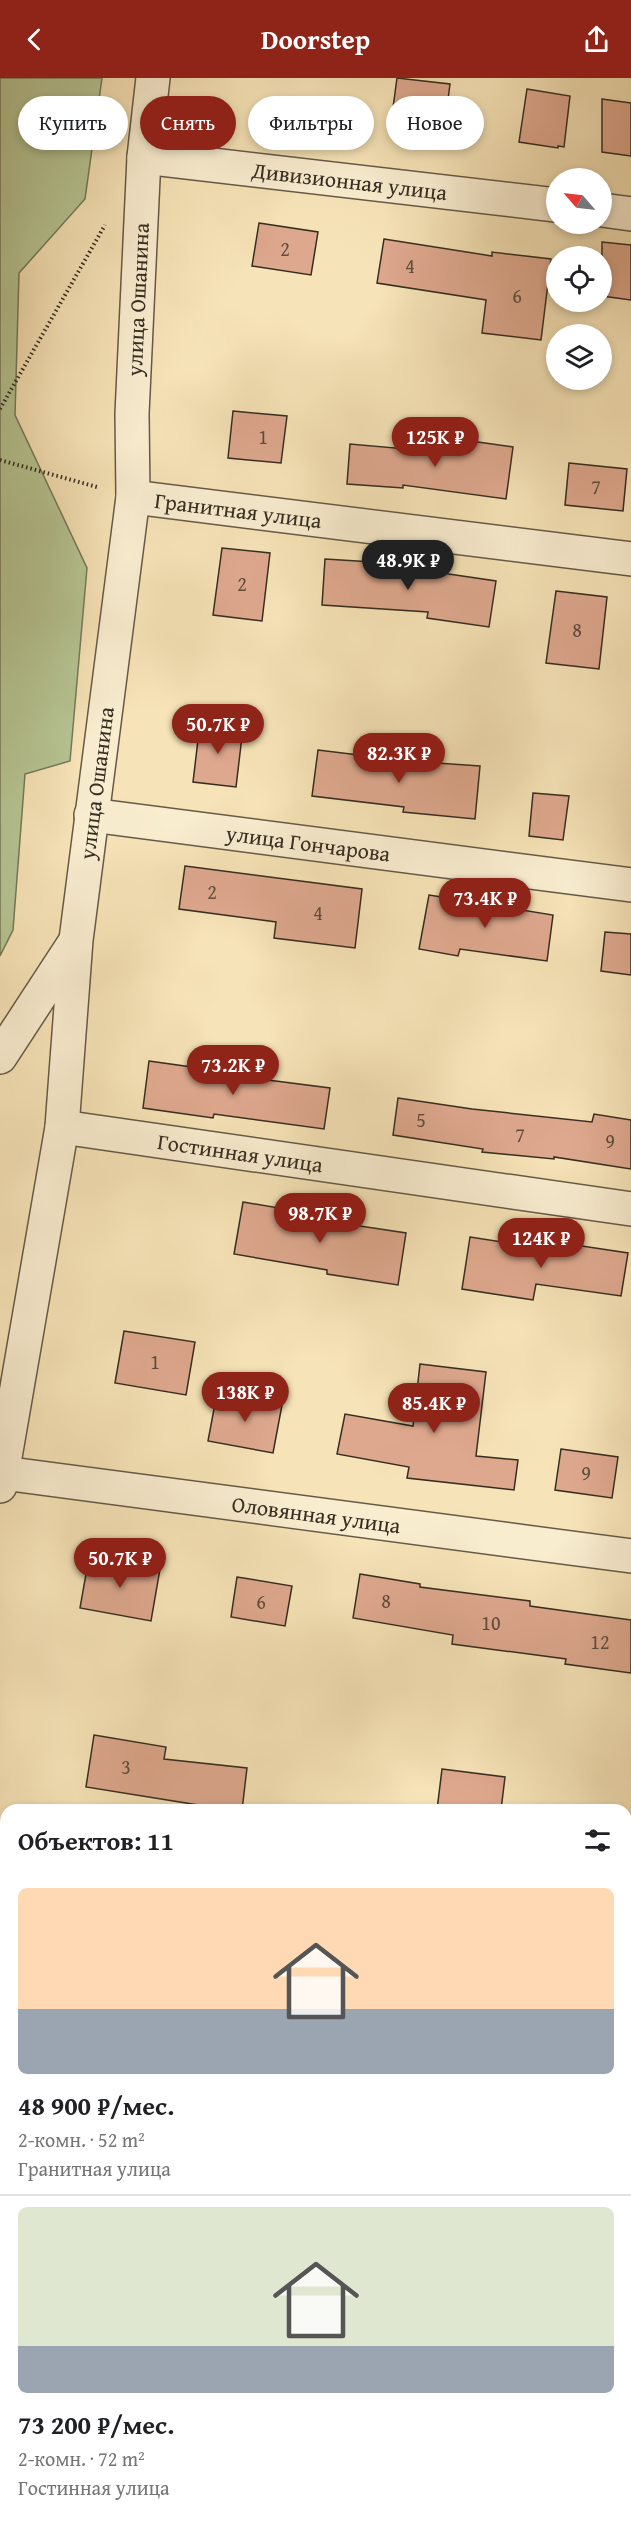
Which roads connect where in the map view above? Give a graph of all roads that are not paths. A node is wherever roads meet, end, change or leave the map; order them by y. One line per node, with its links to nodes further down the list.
1 (153, 78): 2 (street, улица Ошанина)
2 (144, 157): 3 (street, Дивизионная улица); 6 (street, улица Ошанина)
3 (546, 204)
4 (612, 211): 5 (street)
5 (631, 213)
6 (133, 497): 7 (street, Гранитная улица); 8 (street, улица Ошанина)
7 (631, 559)
8 (91, 815): 9 (street, улица Гончарова); 10 (street, улица Ошанина)
9 (631, 885)
10 (75, 940): 11 (street); 12 (street, улица Ошанина)
11 (0, 1057)
12 (62, 1127): 13 (street, Гостинная улица); 14 (street, улица Ошанина)
13 (631, 1209)
14 (2, 1480): 15 (street, Оловянная улица)
15 (631, 1556)

